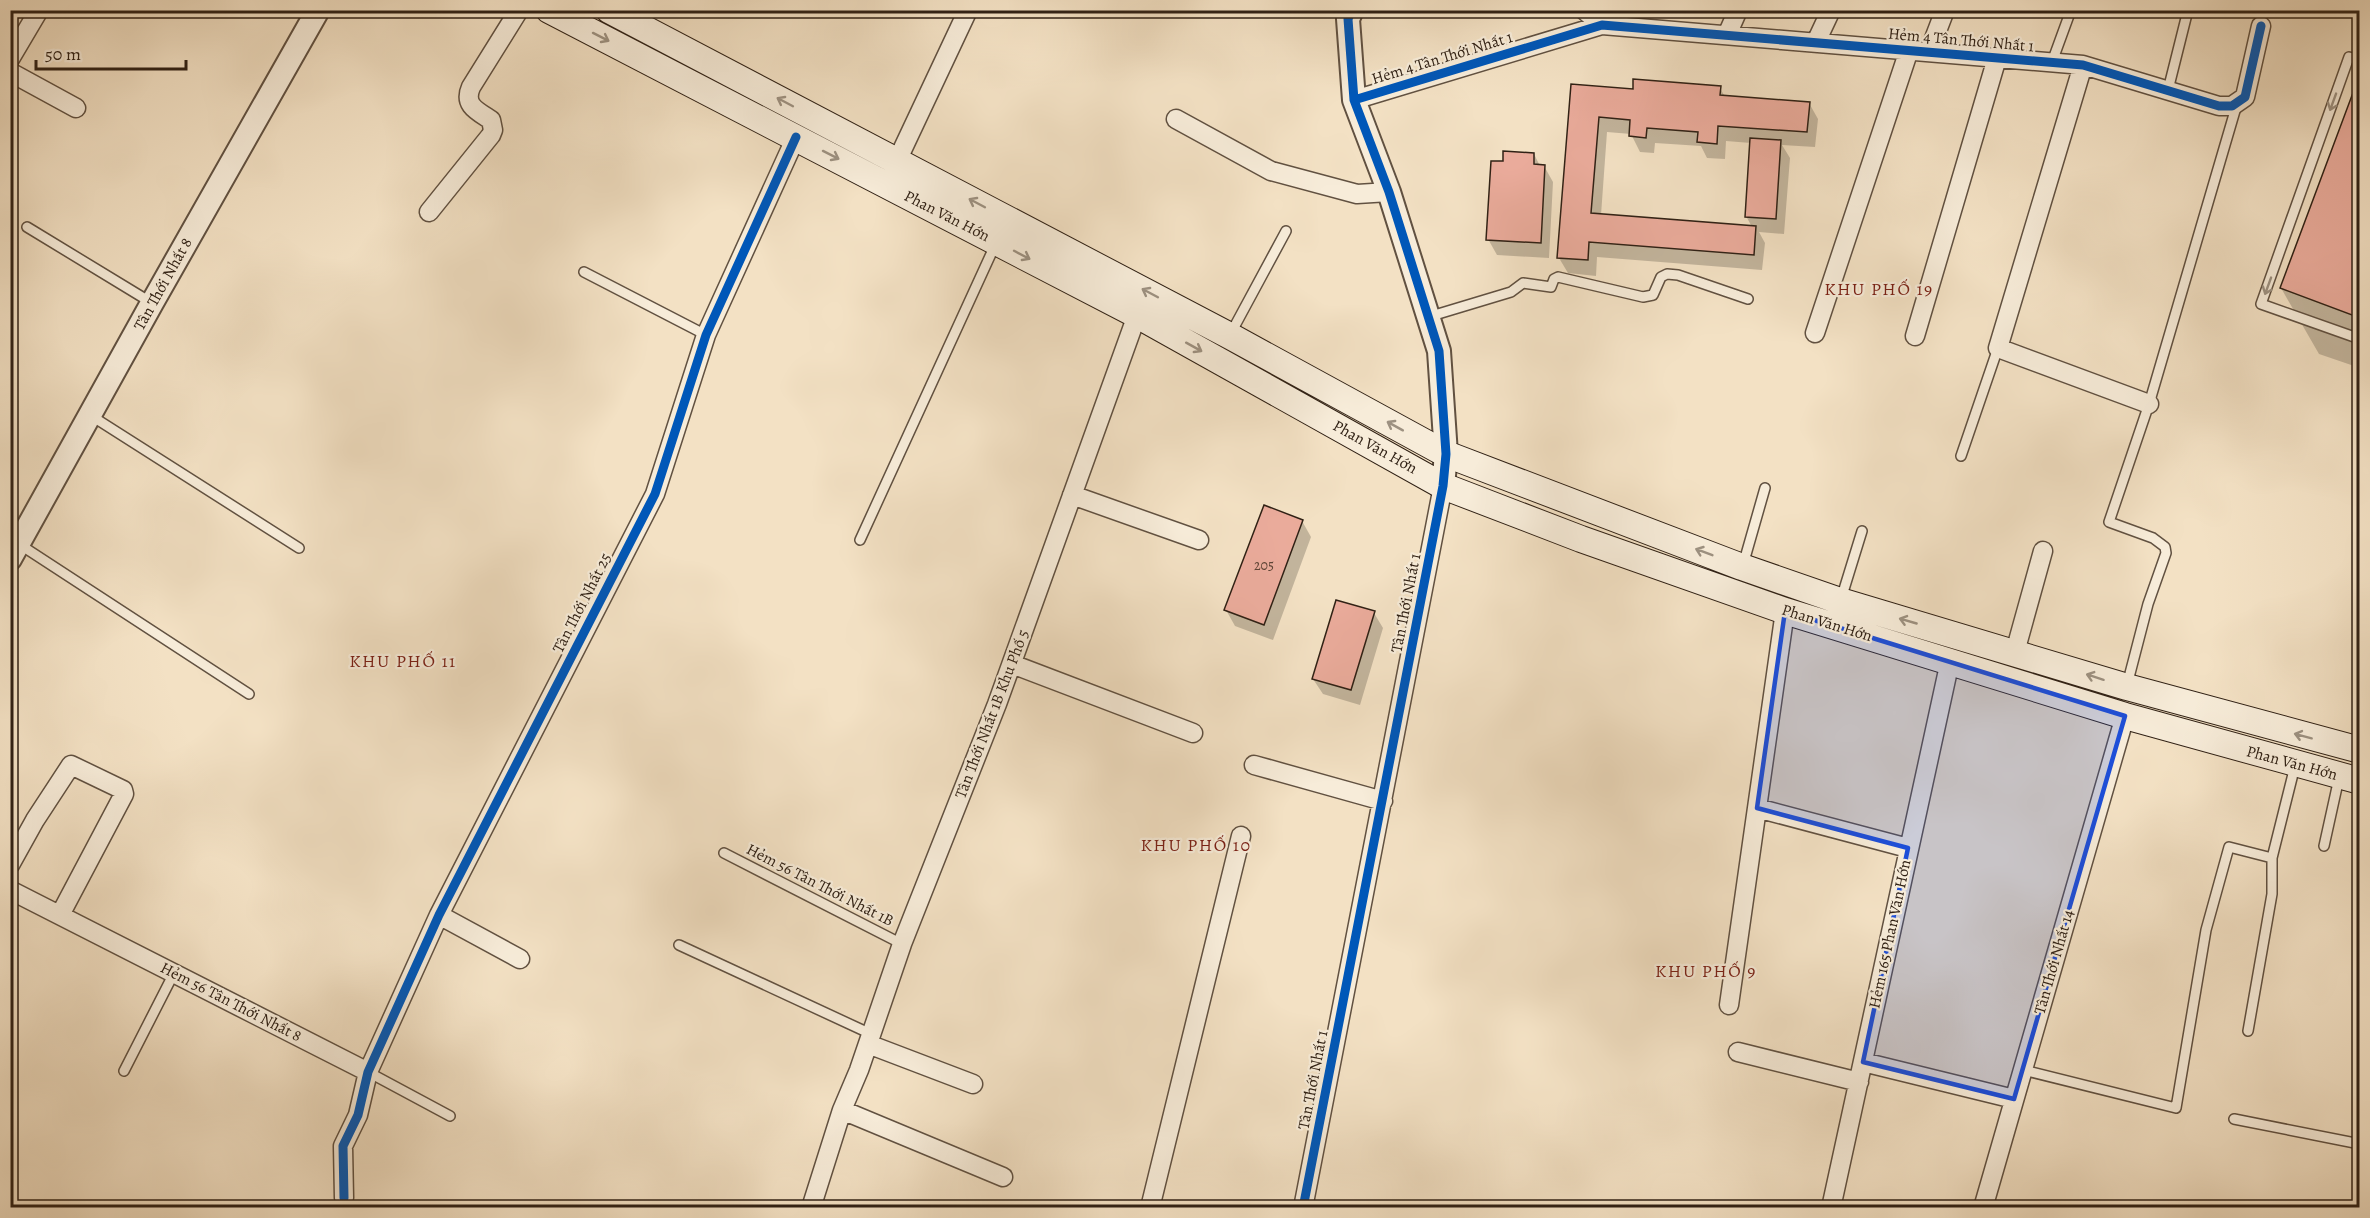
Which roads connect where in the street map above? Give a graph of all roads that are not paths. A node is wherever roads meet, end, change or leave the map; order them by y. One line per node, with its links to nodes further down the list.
1 (39, 10): 22 (street)
2 (318, 10): 41 (street, Tân Thới Nhất 8)
3 (519, 10): 35 (street)
4 (549, 10): 32 (main road, Phan Văn Hớn, one-way to 32)
5 (609, 10): 14 (main road, Phan Văn Hớn)
6 (968, 10): 33 (street)
7 (1352, 10): 28 (street, Tân Thới Nhất 1)
8 (1584, 10): 15 (street)
9 (1738, 10): 17 (street)
10 (1831, 10): 18 (street)
11 (1945, 10): 20 (street)
12 (2071, 10): 24 (lane)
13 (2188, 10): 27 (lane)
14 (636, 16): 33 (main road, Phan Văn Hớn, one-way to 14)
15 (1602, 24): 17 (street, Hẻm 4 Tân Thới Nhất 1); 28 (street, Hẻm 4 Tân Thới Nhất 1)
16 (2261, 27): 29 (street)
17 (1727, 35): 18 (street, Hẻm 4 Tân Thới Nhất 1)
18 (1816, 42): 19 (street, Hẻm 4 Tân Thới Nhất 1)
19 (1909, 50): 20 (street, Hẻm 4 Tân Thới Nhất 1); 44 (street)
20 (1929, 52): 21 (street, Hẻm 4 Tân Thới Nhất 1)
21 (1997, 58): 24 (street, Hẻm 4 Tân Thới Nhất 1); 47 (street)
22 (10, 59)
23 (2360, 60): 48 (lane, one-way to 48)
24 (2052, 62): 25 (street, Hẻm 4 Tân Thới Nhất 1)
25 (2083, 65): 27 (street, Hẻm 4 Tân Thới Nhất 1); 49 (street)
26 (10, 72): 30 (street)
27 (2168, 90): 29 (street, Hẻm 4 Tân Thới Nhất 1)
28 (1354, 100): 34 (street, Tân Thới Nhất 1)
29 (2238, 104): 50 (lane)
30 (76, 108)
31 (1176, 119): 34 (street)
32 (796, 137): 38 (main road, Phan Văn Hớn, one-way to 38); 45 (street, Tân Thới Nhất 25)
33 (897, 161): 46 (main road, Phan Văn Hớn, one-way to 33)
34 (1389, 192): 43 (street, Tân Thới Nhất 1)
35 (429, 212)
36 (27, 227): 41 (lane)
37 (1286, 231): 46 (lane)
38 (997, 241): 42 (main road, Phan Văn Hớn, one-way to 42); 58 (lane)
39 (585, 272): 45 (lane)
40 (1748, 299): 43 (lane)
41 (152, 303): 51 (street, Tân Thới Nhất 8)
42 (1137, 315): 54 (main road, Phan Văn Hớn, one-way to 54); 56 (street, Tân Thới Nhất 1B Khu Phố 5)
43 (1428, 317): 52 (street, Tân Thới Nhất 1)
44 (1815, 333)
45 (706, 335): 87 (street, Tân Thới Nhất 25)
46 (1230, 336): 52 (main road, Phan Văn Hớn, one-way to 46)
47 (1915, 336)
48 (2360, 339)
49 (1998, 348): 50 (street); 53 (lane)
50 (2149, 404): 69 (lane)
51 (90, 415): 60 (lane); 62 (street, Tân Thới Nhất 8)
52 (1446, 454): 54 (street, Tân Thới Nhất 1); 63 (main road, Phan Văn Hớn, one-way to 52)
53 (1961, 456)
54 (1443, 486): 65 (main road, Phan Văn Hớn); 77 (street, Tân Thới Nhất 1)
55 (1765, 488): 63 (lane)
56 (1072, 495): 59 (street); 68 (street, Tân Thới Nhất 1B Khu Phố 5)
57 (1862, 531): 64 (lane)
58 (860, 540)
59 (1199, 540)
60 (299, 548)
61 (2043, 551): 66 (street)
62 (15, 552): 70 (lane)
63 (1742, 567): 64 (main road, Phan Văn Hớn)
64 (1840, 601): 66 (main road, Phan Văn Hớn, one-way to 64)
65 (1785, 611): 67 (main road, Phan Văn Hớn); 78 (street)
66 (2015, 652): 69 (main road, Phan Văn Hớn, one-way to 66)
67 (1950, 661): 71 (main road, Phan Văn Hớn); 81 (street, Hẻm 165 Phan Văn Hớn)
68 (1012, 664): 72 (street); 88 (street, Tân Thới Nhất 1B Khu Phố 5)
69 (2127, 687): 73 (main road, Phan Văn Hớn, one-way to 69)
70 (249, 694)
71 (2125, 716): 74 (main road, Phan Văn Hớn); 97 (street, Tân Thới Nhất 14)
72 (1193, 733)
73 (2360, 750)
74 (2296, 764): 76 (main road, Phan Văn Hớn); 83 (lane)
75 (1254, 765): 77 (street)
76 (2349, 778): 80 (lane)
77 (1383, 801): 111 (street, Tân Thới Nhất 1)
78 (1757, 808): 81 (street); 92 (street)
79 (1241, 836): 110 (street)
80 (2324, 846)
81 (1908, 848): 96 (street, Hẻm 165 Phan Văn Hớn)
82 (724, 853): 88 (lane, Hẻm 56 Tân Thới Nhất 1B)
83 (2272, 858): 93 (lane); 97 (lane)
84 (10, 865): 86 (street)
85 (10, 890): 86 (street, Hẻm 56 Tân Thới Nhất 8)
86 (60, 915): 91 (street, Hẻm 56 Tân Thới Nhất 8)
87 (439, 915): 90 (street); 99 (street, Tân Thới Nhất 25)
88 (902, 944): 94 (street, Tân Thới Nhất 1B Khu Phố 5)
89 (680, 945): 94 (lane)
90 (520, 959)
91 (174, 973): 98 (lane); 99 (street, Hẻm 56 Tân Thới Nhất 8)
92 (1729, 1005)
93 (2248, 1031)
94 (869, 1039): 101 (street); 103 (street, Tân Thới Nhất 1B Khu Phố 5)
95 (1738, 1052): 100 (street)
96 (1863, 1062): 100 (street, Hẻm 165 Phan Văn Hớn); 102 (street)
97 (2023, 1070): 102 (street, Tân Thới Nhất 14)
98 (124, 1071)
99 (368, 1072): 104 (lane, Hẻm 56 Tân Thới Nhất 8); 108 (street, Tân Thới Nhất 25)
100 (1859, 1083): 112 (street, Hẻm 165 Phan Văn Hớn)
101 (973, 1084)
102 (2013, 1099): 113 (street, Tân Thới Nhất 14)
103 (842, 1110): 107 (street); 109 (street, Tân Thới Nhất 1B Khu Phố 5)
104 (450, 1116)
105 (2234, 1119): 106 (lane)
106 (2360, 1144)
107 (1003, 1177)
108 (344, 1198)
109 (811, 1208)
110 (1150, 1208)
111 (1303, 1208)
112 (1831, 1208)
113 (1983, 1208)

